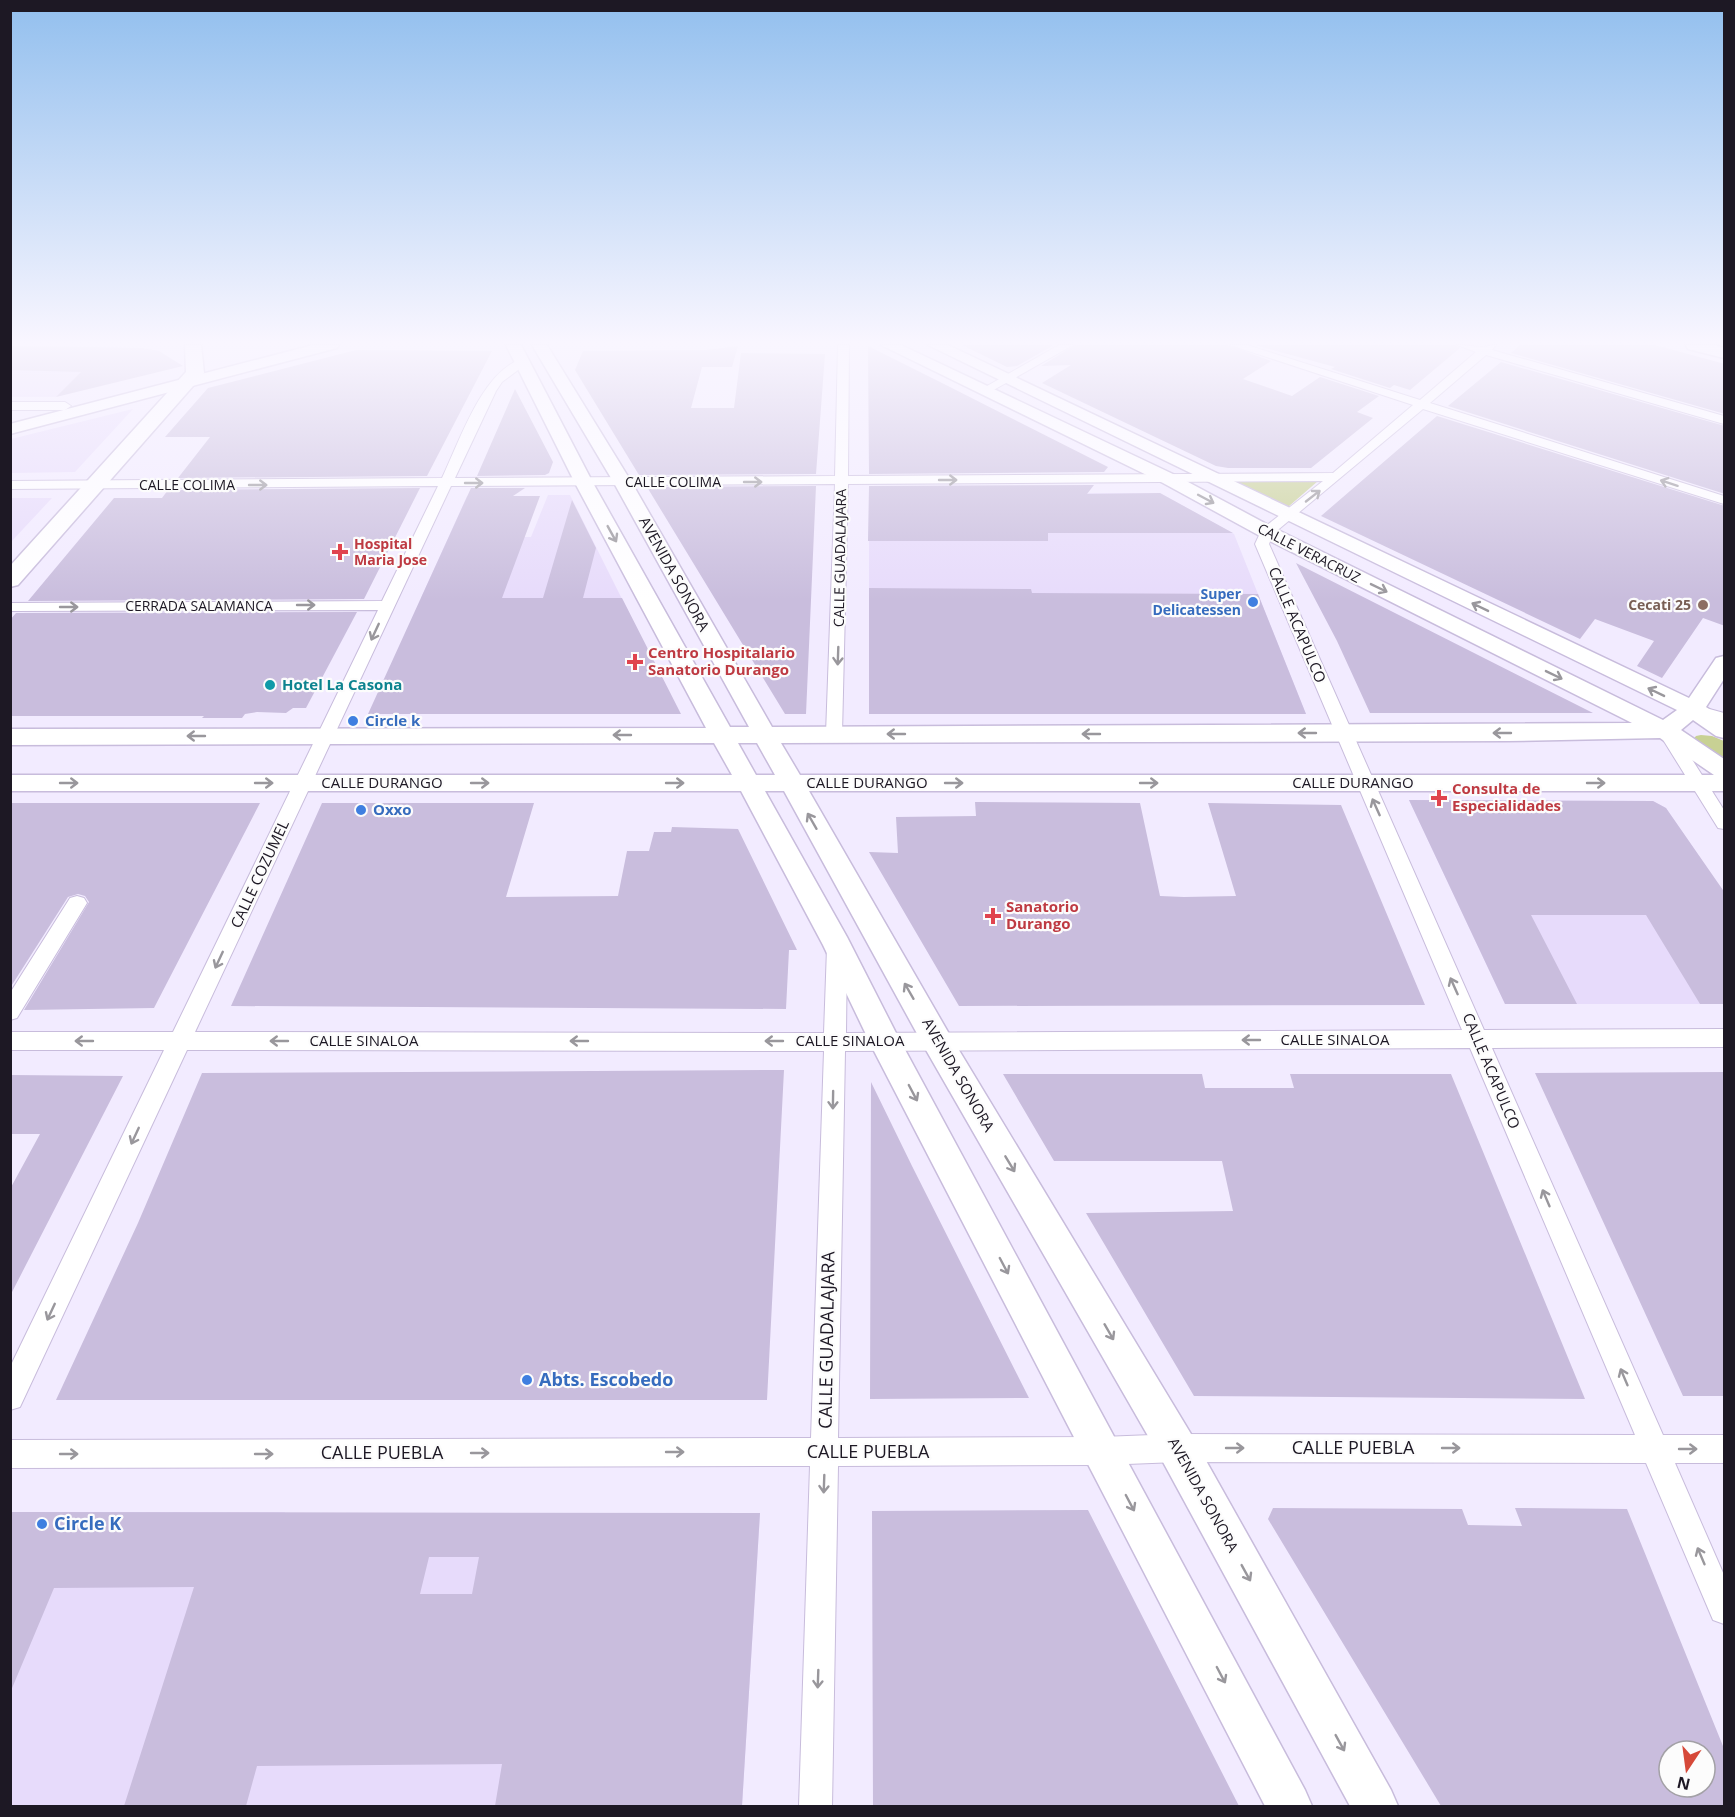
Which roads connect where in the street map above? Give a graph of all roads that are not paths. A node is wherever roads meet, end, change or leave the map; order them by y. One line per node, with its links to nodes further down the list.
1 (145, 430): 18 (main road)
2 (471, 430): 14 (street, CALLE COZUMEL)
3 (556, 430): 15 (main road)
4 (591, 430): 16 (main road, AVENIDA SONORA)
5 (843, 430): 13 (street, CALLE GUADALAJARA)
6 (1068, 430): 11 (main road, CALLE VERACRUZ)
7 (1111, 430): 12 (main road, CALLE VERACRUZ)
8 (1392, 430): 10 (street)
9 (1503, 430): 19 (street, one-way to 9)
10 (1336, 477): 12 (street, CALLE COLIMA); 20 (street, one-way to 10)
11 (1169, 479): 12 (street, CALLE COLIMA); 13 (street, CALLE COLIMA, one-way to 11); 21 (main road, CALLE VERACRUZ, one-way to 21)
12 (1212, 479): 20 (main road, CALLE VERACRUZ)
13 (842, 481): 16 (street, CALLE COLIMA, one-way to 13); 33 (street, CALLE GUADALAJARA, one-way to 33)
14 (446, 483): 15 (street, CALLE COLIMA, one-way to 15); 18 (street, CALLE COLIMA, one-way to 14); 25 (street, CALLE COZUMEL)
15 (584, 483): 16 (street, CALLE COLIMA); 23 (main road, one-way to 23)
16 (623, 483): 22 (main road, AVENIDA SONORA)
17 (10, 485): 18 (street, CALLE COLIMA)
18 (95, 486): 24 (main road)
19 (1725, 500)
20 (1288, 515): 21 (street); 28 (main road, CALLE VERACRUZ, one-way to 20)
21 (1267, 532): 30 (main road, CALLE VERACRUZ, one-way to 30); 32 (street, CALLE ACAPULCO)
22 (670, 565): 23 (main road); 35 (main road, AVENIDA SONORA)
23 (633, 572): 34 (main road)
24 (10, 580)
25 (388, 605): 26 (street, CERRADA SALAMANCA, one-way to 25); 36 (street, CALLE COZUMEL, one-way to 36)
26 (10, 607)
27 (1725, 663): 28 (main road)
28 (1693, 710): 29 (street); 30 (main road); 31 (main road, CALLE VERACRUZ)
29 (1725, 718)
30 (1665, 730): 32 (main road, one-way to 32); 38 (main road, CALLE VERACRUZ); 44 (street)
31 (1725, 731)
32 (1344, 733): 33 (main road, one-way to 33); 43 (street, CALLE ACAPULCO)
33 (834, 734): 35 (main road)
34 (723, 735): 35 (main road); 36 (main road, one-way to 36); 41 (main road)
35 (764, 735): 42 (main road, AVENIDA SONORA)
36 (325, 736): 37 (main road, one-way to 37); 40 (street, CALLE COZUMEL)
37 (10, 737)
38 (1725, 770)
39 (10, 783): 40 (main road, CALLE DURANGO, one-way to 40)
40 (303, 783): 41 (main road, CALLE DURANGO, one-way to 41); 55 (street, CALLE COZUMEL, one-way to 55)
41 (750, 783): 42 (main road, CALLE DURANGO); 48 (main road)
42 (790, 783): 43 (main road, CALLE DURANGO, one-way to 43); 47 (main road, AVENIDA SONORA, one-way to 42)
43 (1366, 783): 44 (main road, CALLE DURANGO, one-way to 44); 53 (street, CALLE ACAPULCO, one-way to 43)
44 (1698, 783): 45 (main road, CALLE DURANGO); 46 (street)
45 (1725, 783)
46 (1725, 823)
47 (848, 884): 48 (main road); 56 (main road, AVENIDA SONORA, one-way to 47)
48 (807, 891): 50 (main road)
49 (78, 903): 51 (street)
50 (837, 945): 57 (street, CALLE GUADALAJARA); 58 (main road)
51 (10, 1012)
52 (1725, 1038): 53 (street, CALLE SINALOA)
53 (1477, 1039): 56 (street, CALLE SINALOA, one-way to 56); 61 (street, CALLE ACAPULCO, one-way to 53)
54 (10, 1041): 55 (street, CALLE SINALOA, one-way to 54)
55 (180, 1041): 57 (street, CALLE SINALOA, one-way to 55); 59 (street, CALLE COZUMEL, one-way to 59)
56 (937, 1041): 58 (street, CALLE SINALOA); 60 (main road, AVENIDA SONORA, one-way to 60)
57 (835, 1042): 58 (street, CALLE SINALOA); 64 (street, CALLE GUADALAJARA, one-way to 64)
58 (885, 1042): 63 (main road, one-way to 63)
59 (10, 1397)
60 (1177, 1448): 61 (street, CALLE PUEBLA, one-way to 61); 63 (street, CALLE PUEBLA); 69 (main road, AVENIDA SONORA, one-way to 69)
61 (1655, 1449): 62 (street, CALLE PUEBLA, one-way to 62); 66 (street, CALLE ACAPULCO, one-way to 61)
62 (1725, 1449)
63 (1102, 1451): 64 (street, CALLE PUEBLA); 68 (main road, one-way to 68)
64 (825, 1452): 65 (street, CALLE PUEBLA, one-way to 64); 67 (street, CALLE GUADALAJARA, one-way to 67)
65 (10, 1454)
66 (1725, 1609)
67 (815, 1806)
68 (1289, 1806)
69 (1375, 1806)

